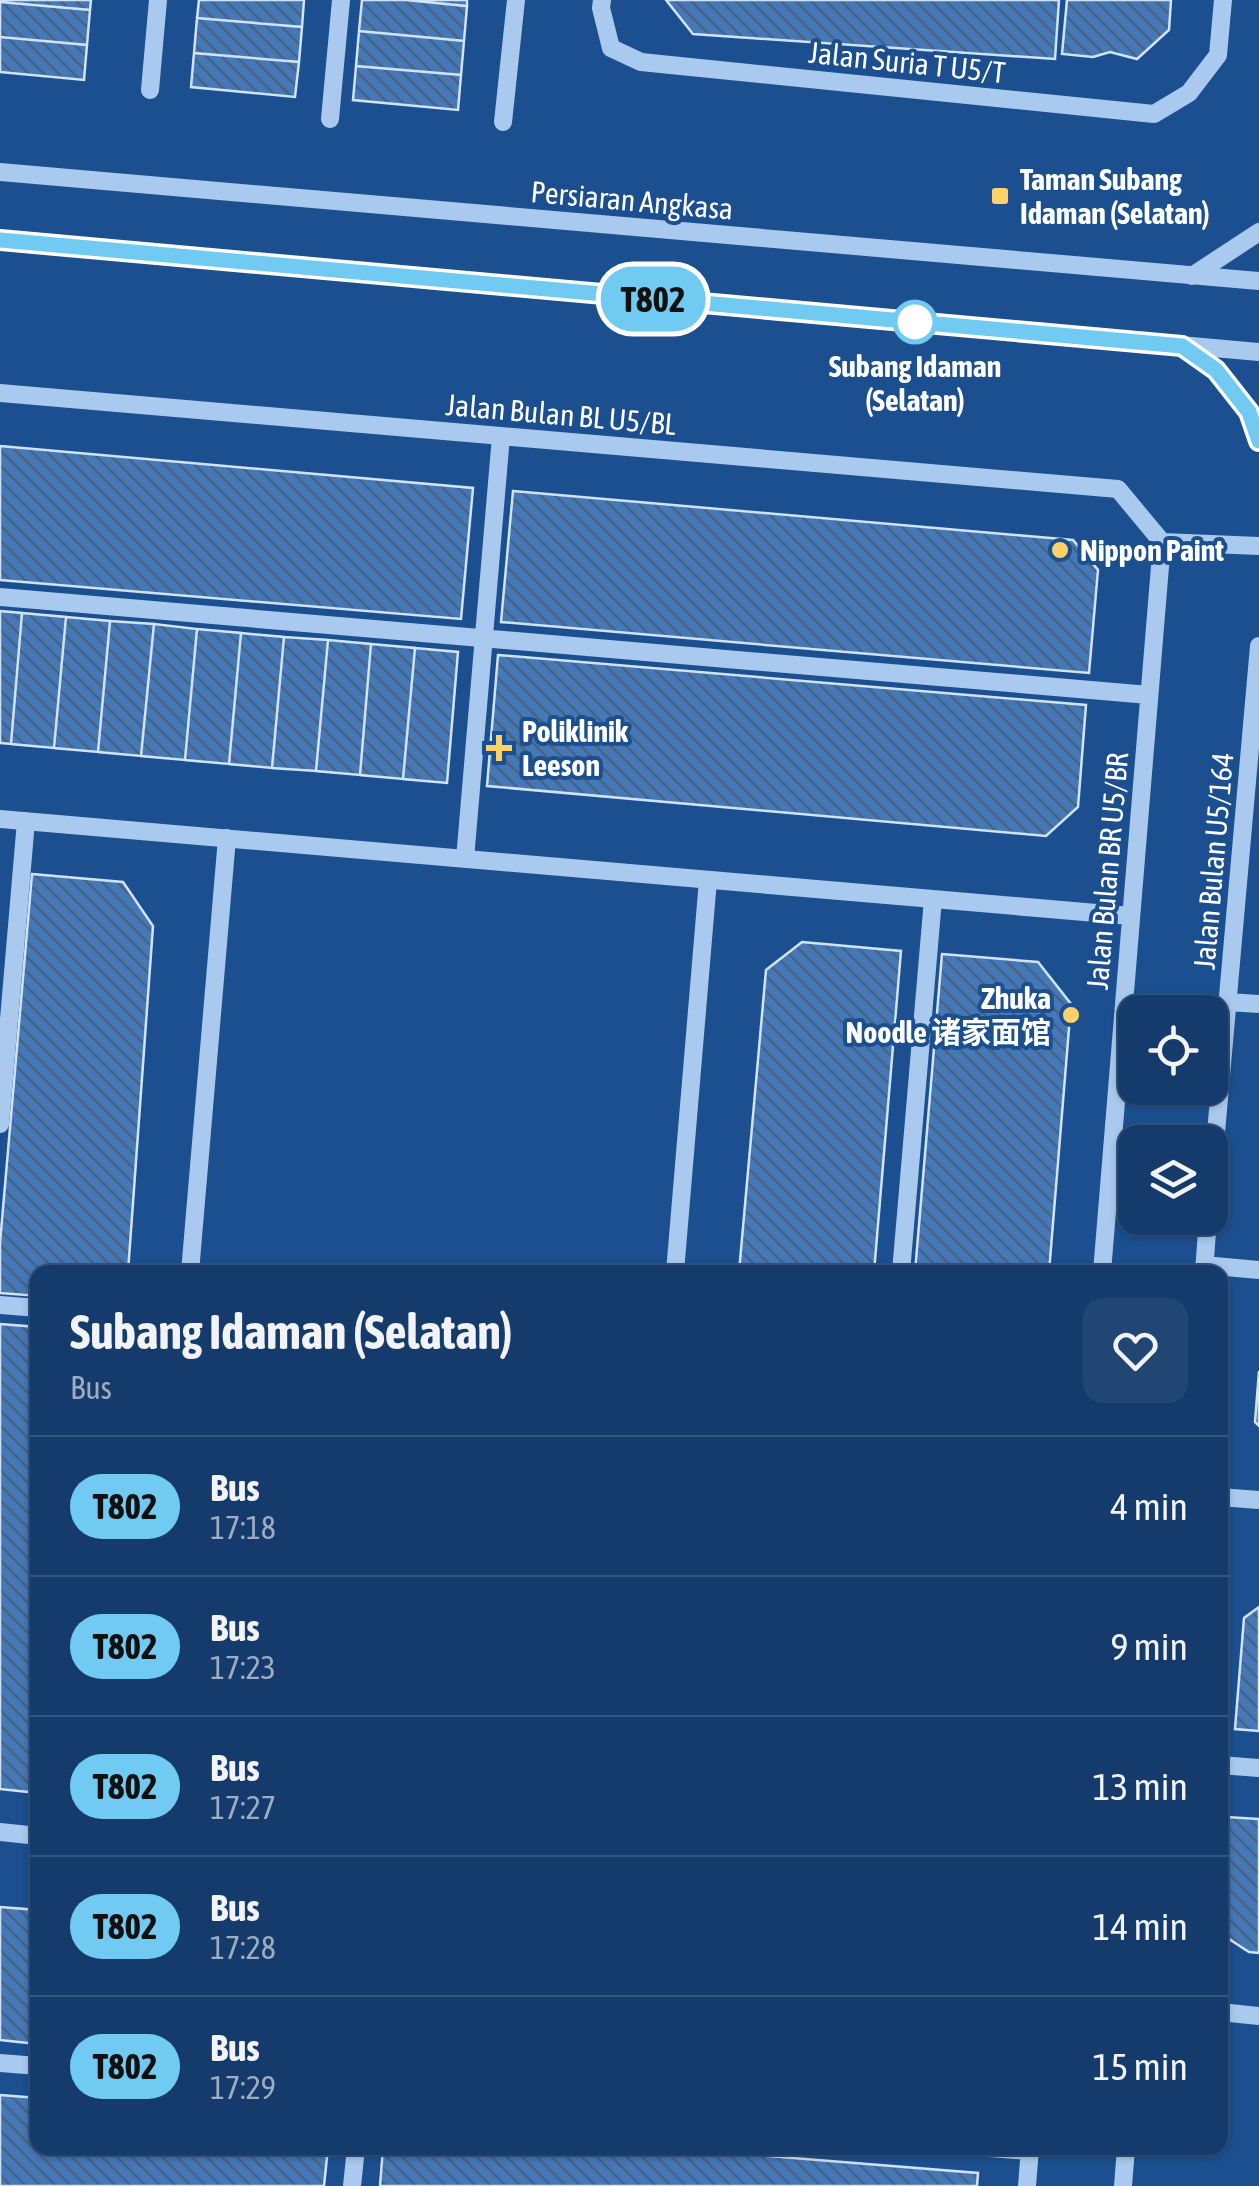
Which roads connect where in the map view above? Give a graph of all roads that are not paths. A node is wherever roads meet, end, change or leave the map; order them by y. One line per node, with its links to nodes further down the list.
1 (158, 0): 6 (street)
2 (341, 0): 7 (street)
3 (516, 0): 8 (street)
4 (1223, 0): 5 (street, Jalan Suria T U5/T)
5 (601, 4)
6 (150, 90)
7 (330, 120)
8 (504, 122)
9 (0, 172): 12 (street, Persiaran Angkasa)
10 (1259, 232): 12 (street)
11 (0, 240): 14 (street)
12 (1192, 276): 13 (street, Persiaran Angkasa)
13 (1259, 282)
14 (1182, 346): 15 (street); 18 (street)
15 (1259, 352)
16 (0, 393): 17 (street, Jalan Bulan BL U5/BL)
17 (501, 436): 19 (street, Jalan Bulan BL U5/BL); 22 (street)
18 (1259, 440)
19 (1162, 542): 20 (street); 24 (street, Jalan Bulan BR U5/BR)
20 (1259, 546)
21 (0, 597): 22 (street)
22 (483, 638): 24 (street); 29 (street)
23 (1259, 646): 25 (street, Jalan Bulan U5/164)
24 (1149, 695): 32 (street, Jalan Bulan BR U5/BR)
25 (1254, 767): 33 (street, Jalan Bulan U5/164)
26 (0, 819): 27 (street)
27 (26, 821): 28 (street); 35 (street)
28 (227, 838): 29 (street); 37 (street)
29 (464, 859): 30 (street)
30 (708, 880): 31 (street); 38 (street)
31 (933, 899): 32 (street); 39 (street)
32 (1131, 916): 40 (street, Jalan Bulan BR U5/BR)
33 (1228, 1002): 34 (street)
34 (1259, 1004)
35 (0, 1124)
36 (1207, 1235): 41 (street)
37 (191, 1265)
38 (676, 1265)
39 (902, 1265)
40 (1103, 1265)
41 (1204, 1265)
42 (1228, 1269): 43 (street)
43 (1259, 1270)
44 (0, 1305): 45 (street)
45 (30, 1307)
46 (1228, 1497): 47 (street)
47 (1259, 1500)
48 (1228, 1765): 49 (street)
49 (1259, 1768)
50 (0, 1832): 51 (street)
51 (30, 1835)
52 (1228, 2013): 53 (street)
53 (1259, 2016)
54 (0, 2063): 55 (street)
55 (30, 2065)
56 (355, 2155): 59 (street)
57 (1030, 2155): 60 (street)
58 (1125, 2155): 61 (street)
59 (352, 2186)
60 (1027, 2186)
61 (1123, 2186)

